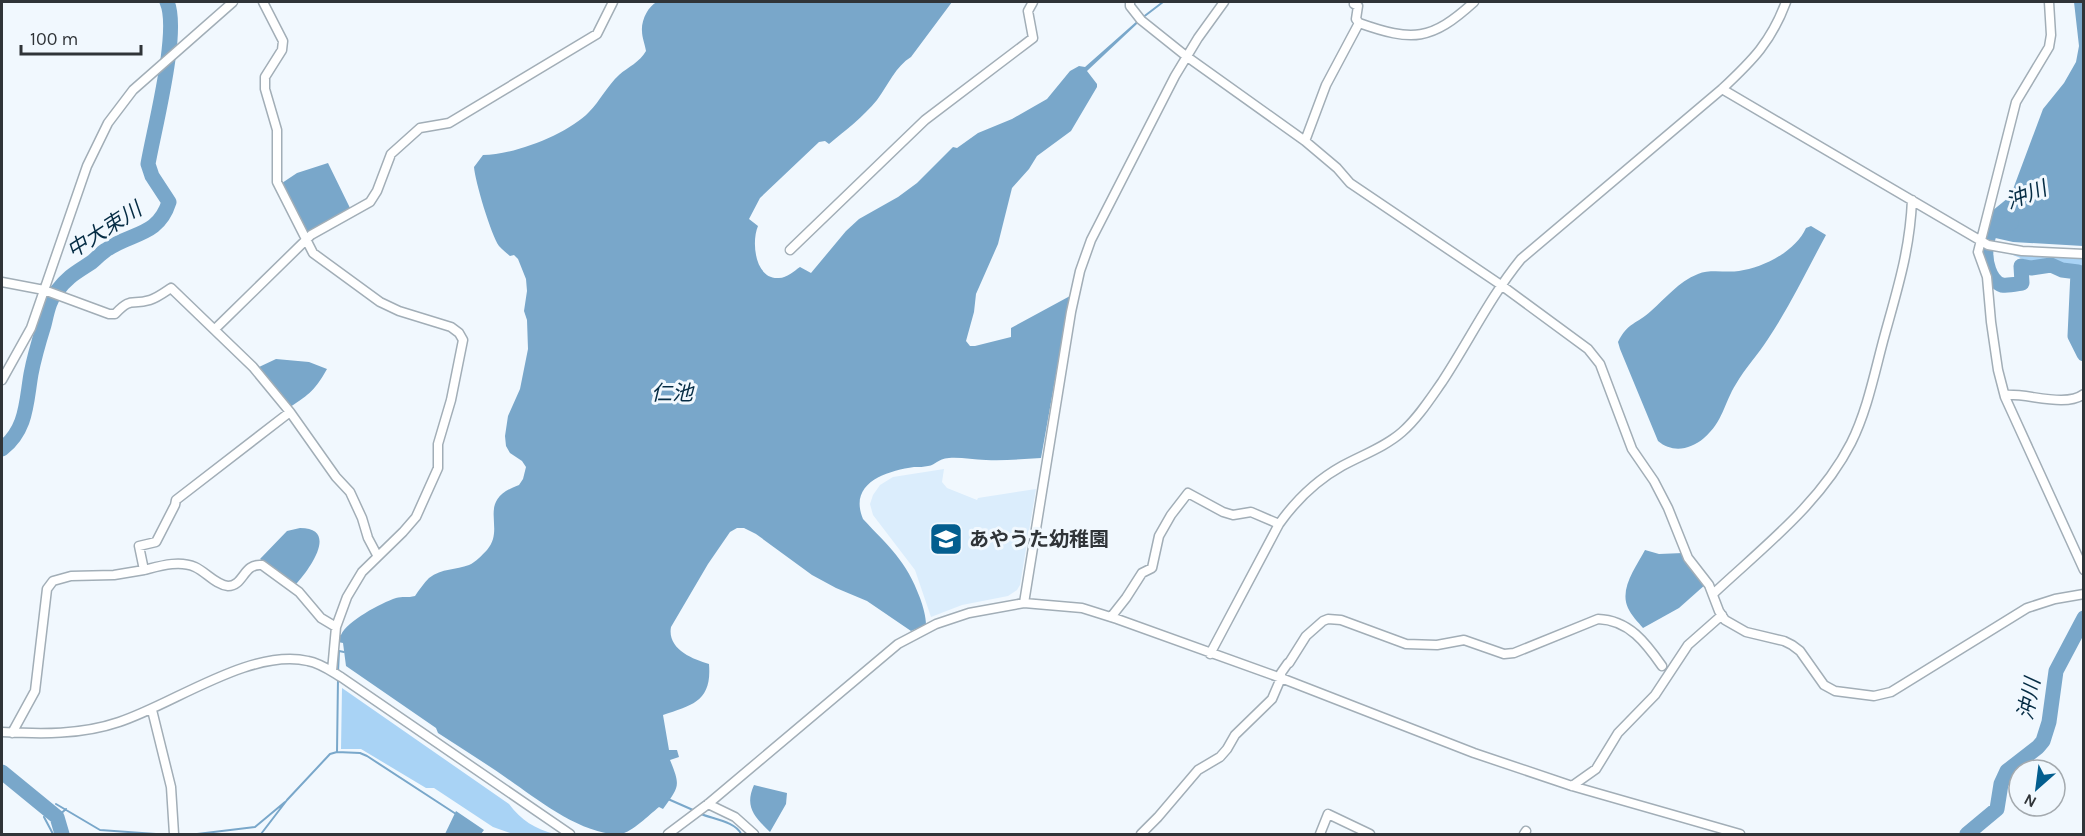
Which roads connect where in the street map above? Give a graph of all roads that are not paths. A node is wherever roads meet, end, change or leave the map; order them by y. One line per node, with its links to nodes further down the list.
1 (233, 2): 22 (street)
2 (262, 2): 16 (street)
3 (613, 2): 16 (street)
4 (1033, 2): 18 (street)
5 (1130, 2): 12 (street)
6 (1224, 2): 12 (street)
7 (1352, 2): 11 (street)
8 (1474, 2): 11 (street)
9 (1786, 2): 13 (street)
10 (2049, 2): 17 (street)
11 (1359, 23): 14 (street)
12 (1186, 56): 14 (street); 34 (street)
13 (1722, 89): 15 (street); 21 (street)
14 (1305, 141): 21 (street)
15 (1912, 200): 17 (street); 32 (street)
16 (306, 241): 23 (street); 29 (street)
17 (1980, 242): 19 (street); 26 (street)
18 (790, 249)
19 (2084, 254)
20 (2, 282): 22 (street)
21 (1501, 285): 28 (street); 32 (street)
22 (51, 292): 23 (street); 24 (street)
23 (215, 329): 27 (street)
24 (2, 380)
25 (2084, 394): 26 (street)
26 (2005, 395): 31 (street)
27 (290, 412): 29 (street); 30 (street)
28 (1279, 524): 36 (street); 38 (street)
29 (377, 555): 37 (street)
30 (144, 570): 37 (street); 44 (street)
31 (2084, 570)
32 (1713, 594): 35 (street)
33 (2084, 594): 35 (street)
34 (1024, 603): 36 (street); 46 (street)
35 (1722, 615): 45 (street)
36 (1111, 617): 38 (street)
37 (336, 627): 40 (street)
38 (1210, 654): 41 (street)
39 (1662, 666): 41 (street)
40 (336, 674): 42 (street); 48 (street)
41 (1281, 678): 45 (street); 51 (street)
42 (152, 710): 44 (street); 47 (street)
43 (2, 732): 44 (street)
44 (12, 733)
45 (1572, 786): 54 (street)
46 (706, 806): 49 (street); 50 (street)
47 (174, 834)
48 (570, 834)
49 (668, 834)
50 (754, 834)
51 (1141, 834)
52 (1320, 834): 53 (street)
53 (1370, 834)
54 (1740, 834)

